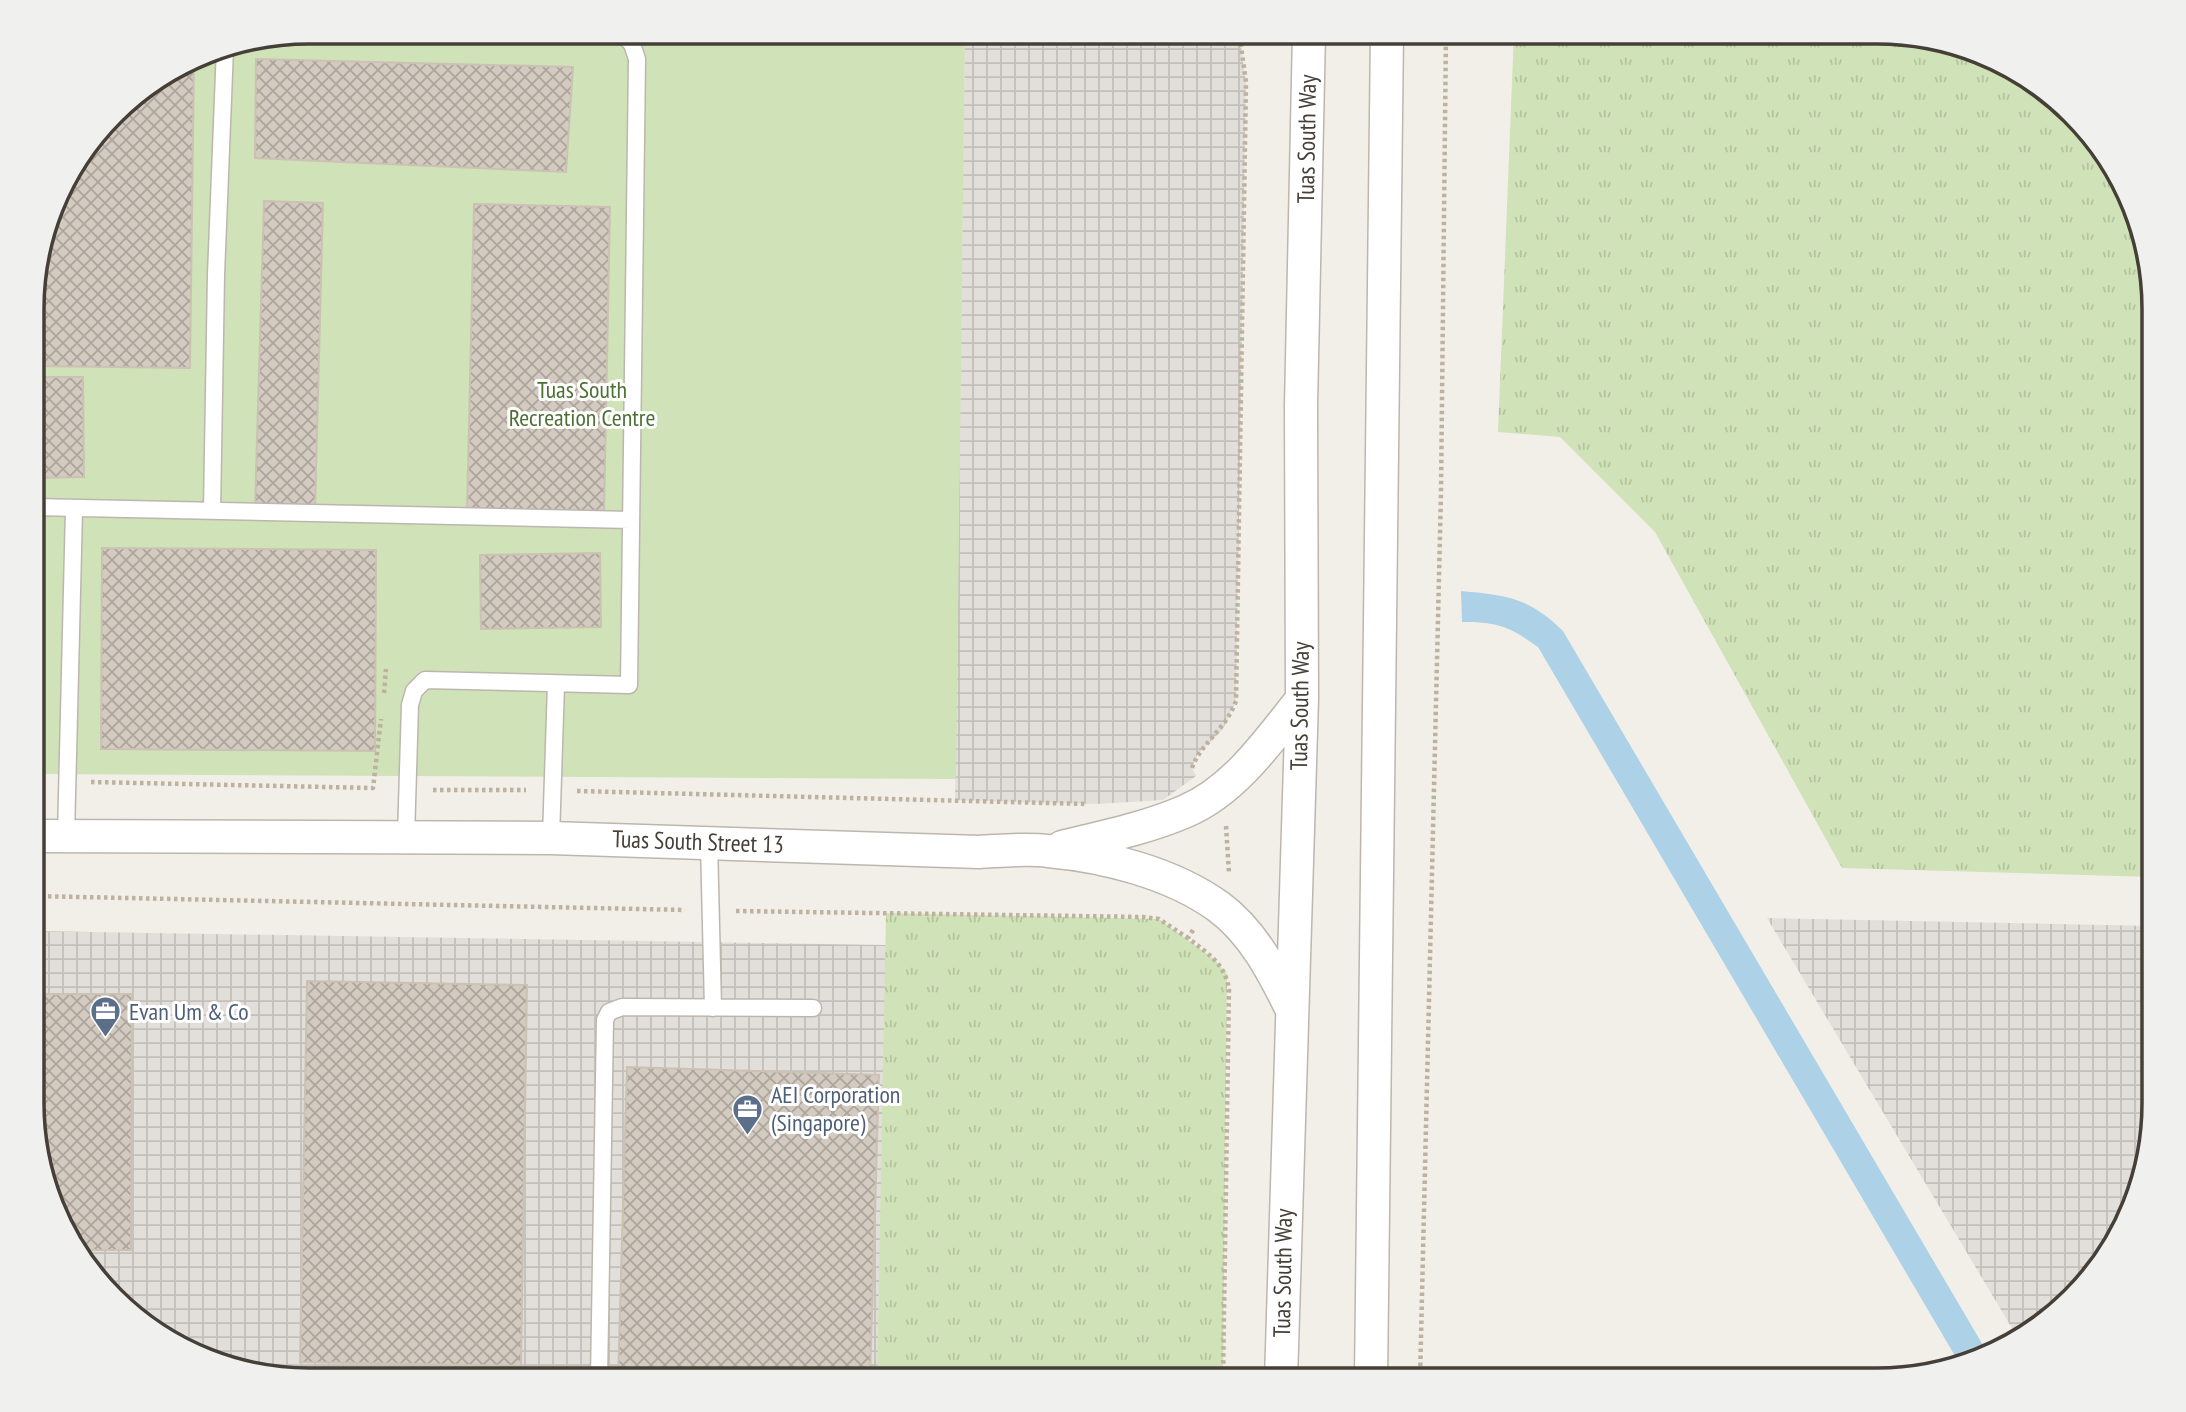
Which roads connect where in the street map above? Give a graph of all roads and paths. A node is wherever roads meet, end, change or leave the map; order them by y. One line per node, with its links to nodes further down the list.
1 (632, 44): 12 (lane)
2 (1241, 44): 22 (path)
3 (1298, 44): 8 (street)
4 (1309, 44): 8 (street, Tuas South Way)
5 (1387, 44): 40 (street)
6 (1446, 44): 41 (path)
7 (225, 58): 11 (lane)
8 (1309, 72): 16 (street, Tuas South Way)
9 (44, 508): 10 (lane)
10 (74, 509): 11 (lane); 18 (lane)
11 (212, 511): 12 (lane)
12 (631, 520): 14 (lane)
13 (386, 669): 15 (path)
14 (555, 684): 20 (lane); 21 (lane)
15 (383, 696)
16 (1302, 699): 22 (street); 36 (street, Tuas South Way)
17 (382, 709): 19 (path)
18 (68, 782): 19 (path); 25 (lane)
19 (373, 788): 20 (path)
20 (408, 790): 21 (path); 26 (lane)
21 (552, 790): 23 (path); 27 (lane)
22 (1212, 795): 29 (street); 31 (path)
23 (1097, 804)
24 (44, 836): 25 (street, Tuas South Street 13)
25 (66, 836): 26 (street, Tuas South Street 13)
26 (406, 837): 27 (street, Tuas South Street 13)
27 (551, 838): 28 (street, Tuas South Street 13)
28 (709, 842): 29 (street, Tuas South Street 13); 32 (lane)
29 (1047, 850): 31 (street, Tuas South Street 13)
30 (44, 896): 32 (path)
31 (1212, 903): 33 (path); 36 (street, Tuas South Street 13)
32 (711, 910): 33 (path); 34 (lane)
33 (1188, 938): 38 (path)
34 (713, 1008): 35 (lane); 37 (lane)
35 (813, 1008)
36 (1294, 1014): 39 (street, Tuas South Way)
37 (599, 1368)
38 (1223, 1368)
39 (1280, 1368)
40 (1371, 1368)
41 (1420, 1368)

